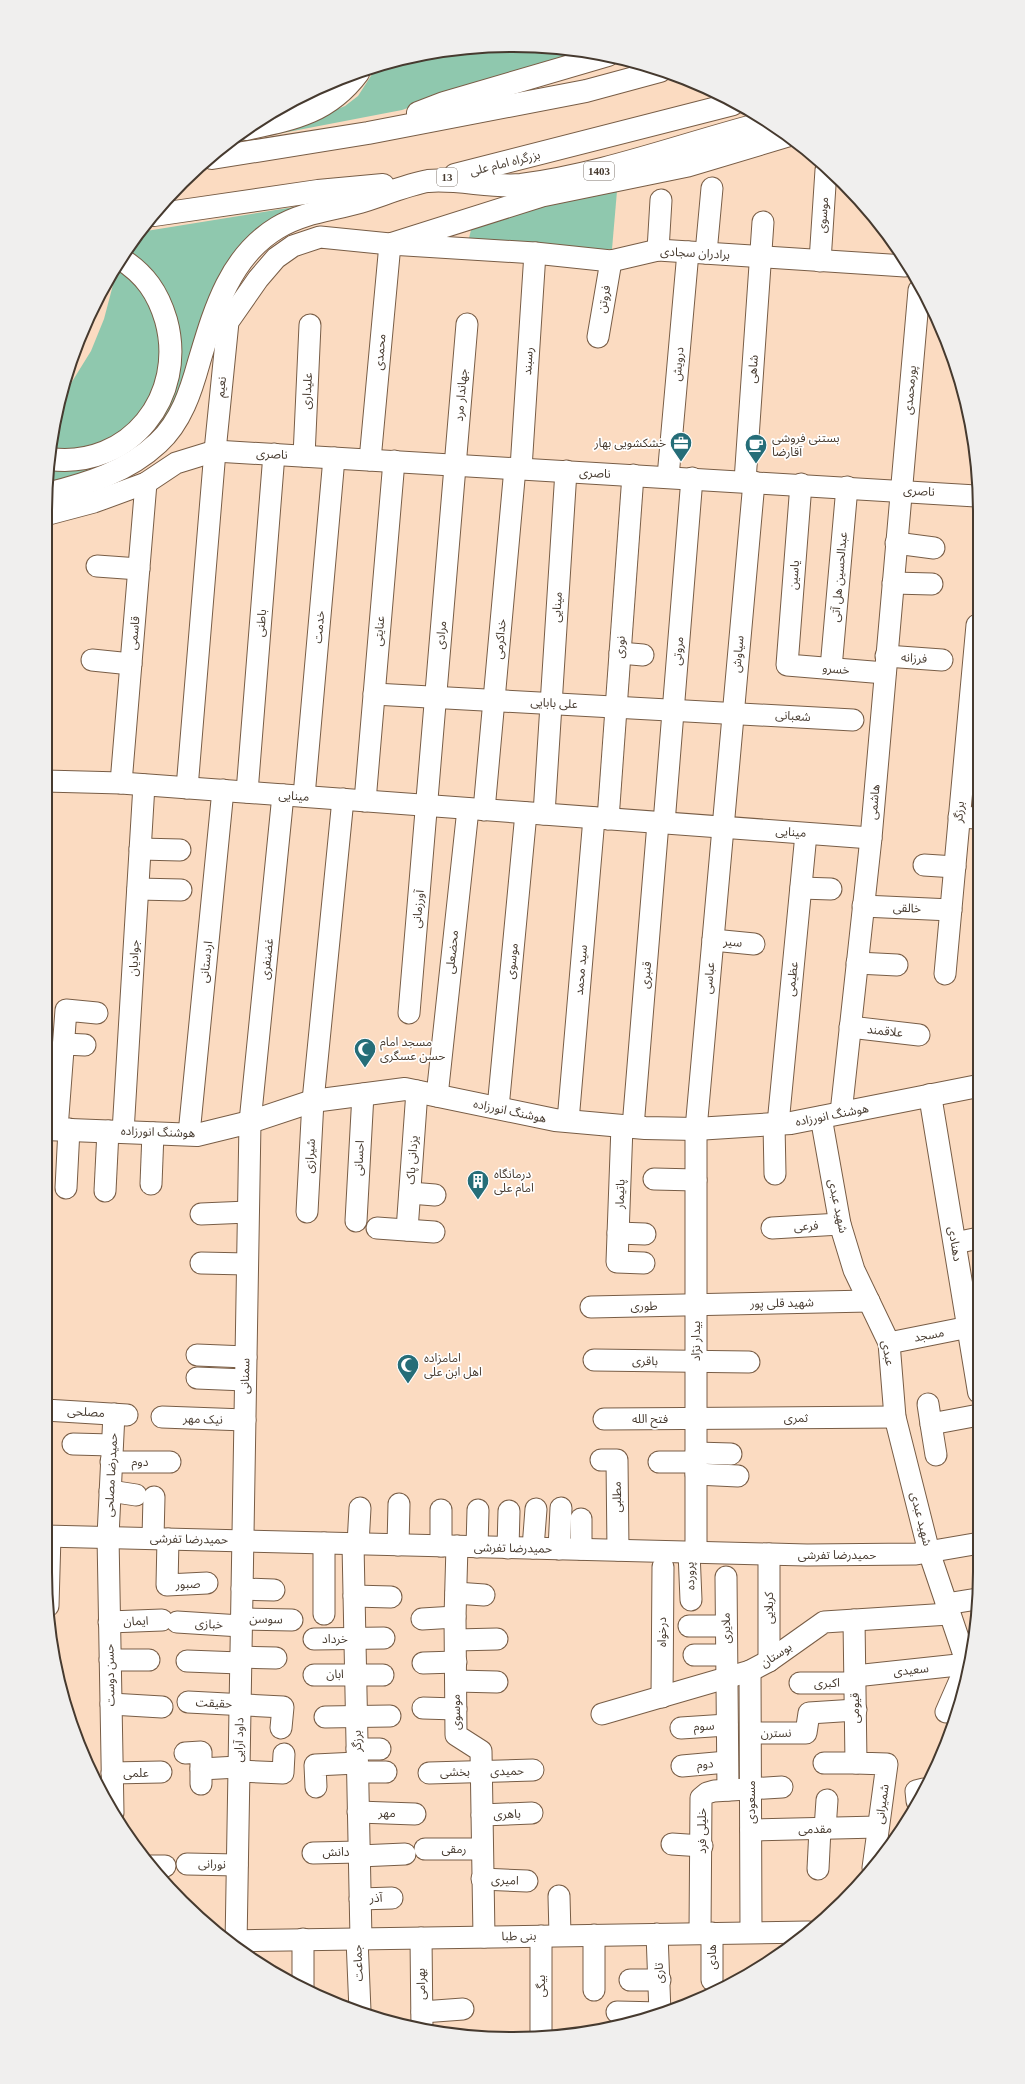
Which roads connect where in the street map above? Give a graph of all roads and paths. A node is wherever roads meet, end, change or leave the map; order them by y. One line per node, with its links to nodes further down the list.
1 (593, 59): 7 (main road)
2 (651, 73): 7 (main road)
3 (352, 81): 6 (main road)
4 (727, 105): 11 (main road, بزرگراه امام علی / 13)
5 (759, 124): 11 (main road, 1403)
6 (265, 125)
7 (368, 132): 9 (main road)
8 (780, 138): 16 (street)
9 (220, 157)
10 (826, 175): 22 (street, موسوی)
11 (428, 181): 14 (main road, بزرگراه امام علی / 13); 48 (main road)
12 (712, 188): 19 (street, درویش)
13 (662, 200): 17 (street)
14 (162, 214)
15 (763, 222): 20 (street, شاهی)
16 (390, 244): 18 (street, برادران سجادی); 26 (street, برادران سجادی); 35 (street, محمدی)
17 (658, 250): 19 (street, برادران سجادی); 21 (street, برادران سجادی)
18 (535, 253): 21 (street, برادران سجادی); 38 (street, رسبند)
19 (697, 253): 20 (street, برادران سجادی); 41 (street, درویش)
20 (761, 257): 22 (street, برادران سجادی); 43 (street, شاهی)
21 (611, 261): 29 (street, فروتن)
22 (820, 261): 24 (street, برادران سجادی)
23 (127, 262): 34 (main road)
24 (901, 266)
25 (919, 296): 47 (street, پورمحمدی)
26 (228, 322): 30 (street, نعیم)
27 (467, 324): 37 (street, جهاندار مرد)
28 (310, 325): 32 (street, علیداری)
29 (598, 337)
30 (214, 451): 31 (street, ناصری); 44 (street); 77 (street)
31 (274, 454): 32 (street, ناصری); 79 (street, باطنی)
32 (304, 456): 33 (street, ناصری)
33 (334, 458): 35 (street, ناصری); 81 (street, خدمت)
34 (55, 460)
35 (370, 460): 36 (street, ناصری)
36 (394, 461): 37 (street, ناصری); 65 (street, عنایتی)
37 (455, 465): 38 (street, ناصری); 66 (street, مرادی)
38 (518, 468): 39 (street, ناصری); 67 (street, خداکرمی)
39 (566, 471): 40 (street, ناصری); 68 (street, مینایی)
40 (633, 475): 41 (street, ناصری); 57 (street, نوری)
41 (668, 477): 42 (street, ناصری)
42 (692, 478): 43 (street, ناصری); 70 (street, مروتی)
43 (749, 481): 45 (street, ناصری); 72 (street, سیاوش)
44 (146, 483): 50 (street); 54 (street, قاسمی)
45 (801, 484): 46 (street, ناصری); 63 (street, یاسین)
46 (847, 487): 47 (street, ناصری); 64 (street, عبدالحسین هل آتی)
47 (901, 490): 49 (street, ناصری); 51 (street, هاشمی)
48 (53, 492)
49 (972, 496)
50 (52, 513)
51 (896, 543): 52 (street); 55 (street, هاشمی)
52 (934, 548)
53 (97, 566): 54 (street)
54 (139, 569): 61 (street, قاسمی)
55 (893, 583): 56 (street); 62 (street, هاشمی)
56 (932, 584)
57 (620, 653): 58 (street); 69 (street, نوری)
58 (643, 655)
59 (92, 660): 61 (street)
60 (942, 660): 62 (street, فرزانه)
61 (131, 664): 75 (street, قاسمی)
62 (886, 664): 64 (street, خسرو); 92 (street, هاشمی)
63 (787, 665): 64 (street, خسرو)
64 (831, 668)
65 (374, 694): 66 (street, علی بابایی); 83 (street, عنایتی)
66 (436, 697): 67 (street, علی بابایی); 84 (street, مرادی)
67 (494, 700): 68 (street, علی بابایی); 85 (street, خداکرمی)
68 (551, 703): 69 (street, علی بابایی); 86 (street, مینایی)
69 (616, 706): 70 (street, علی بابایی); 88 (street, نوری)
70 (673, 709): 72 (street, علی بابایی); 89 (street, مروتی)
71 (973, 710): 87 (street, برزگر)
72 (733, 712): 73 (street, شعبانی); 90 (street, سیاوش)
73 (853, 720)
74 (52, 781): 75 (street, مینایی)
75 (121, 783): 76 (street, مینایی)
76 (144, 785): 77 (street, مینایی); 93 (street, جوادیان)
77 (187, 788): 78 (street, مینایی)
78 (223, 790): 79 (street, مینایی); 129 (street, اردستانی)
79 (247, 792): 80 (street, مینایی)
80 (283, 795): 81 (street, مینایی); 122 (street, غضنفری)
81 (304, 796): 82 (street, مینایی)
82 (343, 799): 83 (street, مینایی); 118 (street)
83 (365, 801): 84 (street, مینایی)
84 (427, 805): 85 (street, مینایی); 109 (street, آورزمانی)
85 (476, 809): 86 (street, مینایی); 115 (street, محضعلی)
86 (535, 813): 88 (street, مینایی); 119 (street, موسوی)
87 (968, 817): 96 (street, برزگر)
88 (601, 818): 89 (street, مینایی); 121 (street, سید محمد)
89 (661, 823): 90 (street, مینایی); 124 (street, قنبری)
90 (723, 827): 91 (street, مینایی); 103 (street, عباسی)
91 (806, 834): 92 (street, مینایی); 97 (street, عظیمی)
92 (871, 838): 101 (street, هاشمی)
93 (140, 849): 94 (street); 98 (street, جوادیان)
94 (180, 850)
95 (924, 865): 96 (street)
96 (955, 867): 102 (street, برزگر)
97 (801, 888): 99 (street); 123 (street, عظیمی)
98 (138, 889): 100 (street); 127 (street, جوادیان)
99 (831, 889)
100 (181, 890)
101 (863, 906): 102 (street, خالقی); 105 (street, هاشمی)
102 (951, 910): 107 (street, برزگر)
103 (713, 940): 104 (street, سیر); 126 (street, عباسی)
104 (754, 944)
105 (857, 963): 106 (street); 110 (street, هاشمی)
106 (897, 965)
107 (945, 974)
108 (97, 1013): 112 (street)
109 (409, 1014)
110 (850, 1027): 111 (street, علاقمند); 120 (street, هاشمی)
111 (919, 1034)
112 (64, 1044): 113 (street); 125 (street)
113 (85, 1045)
114 (973, 1087): 117 (main road, هوشنگ انورزاده)
115 (427, 1093): 116 (main road, هوشنگ انورزاده); 119 (main road, هوشنگ انورزاده); 136 (street, یزدانی پاک)
116 (363, 1094): 118 (main road, هوشنگ انورزاده); 141 (street, احسانی)
117 (930, 1095): 120 (main road, هوشنگ انورزاده); 150 (main road, دهنادی)
118 (313, 1101): 122 (main road, هوشنگ انورزاده); 139 (street, شیرازی)
119 (498, 1108): 121 (main road, هوشنگ انورزاده)
120 (831, 1115): 123 (main road, هوشنگ انورزاده); 142 (street, شهید عبدی)
121 (568, 1121): 124 (main road, هوشنگ انورزاده)
122 (250, 1122): 129 (main road, هوشنگ انورزاده); 138 (street, سمنانی)
123 (776, 1124): 126 (main road, هوشنگ انورزاده); 130 (street, عظیمی)
124 (628, 1126): 126 (main road, هوشنگ انورزاده); 147 (street, پاتیمار)
125 (57, 1129): 127 (main road, هوشنگ انورزاده); 134 (street)
126 (696, 1129): 132 (street, بیدار نژاد)
127 (116, 1131): 128 (main road, هوشنگ انورزاده); 135 (street, جوادیان)
128 (153, 1133): 129 (main road, هوشنگ انورزاده); 133 (street)
129 (189, 1134)
130 (776, 1174)
131 (654, 1179): 132 (street)
132 (696, 1180): 155 (street, بیدار نژاد)
133 (151, 1184)
134 (66, 1188)
135 (105, 1191)
136 (410, 1193): 137 (street); 145 (street, یزدانی پاک)
137 (435, 1195)
138 (248, 1212): 140 (street); 153 (street, سمنانی)
139 (307, 1212)
140 (200, 1214)
141 (356, 1221)
142 (840, 1224): 144 (street, فرعی); 154 (street, شهید عبدی)
143 (377, 1228): 145 (street)
144 (772, 1228)
145 (407, 1230): 146 (street)
146 (434, 1232)
147 (618, 1233): 148 (street); 152 (street, پاتیمار)
148 (645, 1234)
149 (973, 1239): 150 (street)
150 (955, 1243): 157 (main road, دهنادی)
151 (201, 1263): 153 (street)
152 (644, 1263)
153 (247, 1264): 161 (street, سمنانی)
154 (867, 1297): 155 (street, شهید قلی پور); 159 (street, عبدی)
155 (696, 1305): 156 (street, طوری); 163 (street, بیدار نژاد)
156 (592, 1308)
157 (973, 1322)
158 (973, 1326): 159 (street, مسجد)
159 (888, 1343): 171 (street, عبدی)
160 (197, 1355): 161 (street)
161 (246, 1357): 166 (street, سمنانی)
162 (594, 1360): 163 (street, باقری)
163 (696, 1362): 164 (street, باقری); 173 (street, بیدار نژاد)
164 (749, 1362)
165 (197, 1378): 166 (street)
166 (245, 1380): 174 (street, سمنانی)
167 (52, 1410): 168 (street, مصلحی)
168 (121, 1414): 176 (street, حمیدرضا مصلحی)
169 (973, 1415): 178 (street)
170 (162, 1417): 174 (street, نیک مهر)
171 (895, 1417): 173 (street, ثمری); 208 (street, شهید عبدی)
172 (604, 1419): 173 (street, فتح الله)
173 (696, 1419): 182 (street, بیدار نژاد)
174 (244, 1420): 196 (street, سمنانی)
175 (73, 1444): 176 (street, دوم)
176 (112, 1454): 180 (street, دوم); 184 (street, حمیدرضا مصلحی)
177 (731, 1454): 182 (street)
178 (936, 1455)
179 (601, 1460): 206 (street, مطلبی)
180 (170, 1462)
181 (659, 1462): 182 (street)
182 (696, 1463): 183 (street); 207 (street, بیدار نژاد)
183 (738, 1476)
184 (110, 1491): 194 (street, حمیدرضا مصلحی); 195 (street)
185 (399, 1504): 200 (street)
186 (360, 1508): 198 (street, برزگر)
187 (561, 1508): 204 (street)
188 (536, 1509): 203 (street)
189 (441, 1510): 201 (street)
190 (478, 1510): 201 (street)
191 (509, 1511): 202 (street)
192 (581, 1519): 205 (street)
193 (52, 1536): 194 (street, حمیدرضا تفرشی)
194 (108, 1536): 195 (street, حمیدرضا تفرشی); 228 (street, حسن دوست)
195 (160, 1539): 196 (street, حمیدرضا تفرشی); 212 (street, صبور)
196 (242, 1540): 197 (street, حمیدرضا تفرشی); 213 (street, داود آرایی)
197 (324, 1543): 198 (street, حمیدرضا تفرشی); 222 (street)
198 (356, 1544): 200 (street, حمیدرضا تفرشی); 217 (street, برزگر)
199 (973, 1544): 208 (street, حمیدرضا تفرشی)
200 (398, 1545): 201 (street, حمیدرضا تفرشی)
201 (459, 1546): 202 (street, حمیدرضا تفرشی); 215 (street, موسوی)
202 (508, 1548): 203 (street, حمیدرضا تفرشی)
203 (533, 1548): 204 (street, حمیدرضا تفرشی)
204 (559, 1549): 205 (street, حمیدرضا تفرشی)
205 (581, 1549): 206 (street, حمیدرضا تفرشی)
206 (618, 1550): 207 (street, حمیدرضا تفرشی)
207 (692, 1552): 209 (street, حمیدرضا تفرشی); 219 (street, پرورده)
208 (929, 1552): 209 (street, حمیدرضا تفرشی); 221 (street)
209 (769, 1554): 245 (street, کربلایی)
210 (663, 1567): 258 (street, درخواه)
211 (726, 1577): 231 (street, ملایری)
212 (207, 1583)
213 (242, 1588): 214 (street); 229 (street, داود آرایی)
214 (274, 1590)
215 (456, 1593): 216 (street); 223 (street, موسوی)
216 (484, 1595)
217 (354, 1596): 218 (street); 234 (street, برزگر)
218 (391, 1597)
219 (691, 1600)
220 (972, 1601): 221 (street, بوستان)
221 (948, 1609): 226 (street, بوستان); 239 (street)
222 (324, 1614)
223 (455, 1617): 224 (street); 236 (street, موسوی)
224 (422, 1619)
225 (292, 1620): 229 (street, سوسن)
226 (854, 1620): 245 (street, بوستان); 254 (street, قیومی)
227 (170, 1621): 228 (street, ایمان); 229 (street, خبازی)
228 (109, 1622): 241 (street, حسن دوست)
229 (241, 1622): 243 (street, داود آرایی)
230 (688, 1626): 231 (street)
231 (726, 1626): 238 (street, ملایری)
232 (384, 1638): 234 (street, خرداد)
233 (314, 1639): 234 (street, خرداد)
234 (355, 1639): 250 (street, برزگر)
235 (497, 1639): 236 (street)
236 (456, 1640): 249 (street, موسوی)
237 (694, 1655): 238 (street)
238 (726, 1655): 253 (street, ملایری)
239 (965, 1657)
240 (276, 1658): 243 (street)
241 (110, 1660): 242 (street); 260 (street, حسن دوست)
242 (149, 1660)
243 (240, 1660): 244 (street); 261 (street, داود آرایی)
244 (187, 1661)
245 (769, 1661): 248 (street, بوستان)
246 (423, 1663): 249 (street)
247 (963, 1665): 254 (street, سعیدی)
248 (750, 1671): 253 (street, بوستان); 274 (street, مسعودی)
249 (456, 1672): 255 (street); 264 (street, موسوی)
250 (356, 1674): 251 (street, ابان); 252 (street, ابان); 270 (street, برزگر)
251 (314, 1675)
252 (383, 1675)
253 (726, 1678): 258 (street, بوستان); 271 (street)
254 (855, 1680): 257 (street, اکبری); 265 (street, قیومی)
255 (497, 1682)
256 (959, 1682): 266 (street)
257 (800, 1683)
258 (662, 1697): 267 (street, بوستان)
259 (188, 1702): 261 (street, حقیقت)
260 (111, 1704): 262 (street); 289 (street, حسن دوست)
261 (240, 1704): 272 (street); 283 (street, داود آرایی)
262 (162, 1708)
263 (424, 1708): 264 (street)
264 (456, 1709): 285 (street, موسوی)
265 (856, 1710): 274 (street, نسترن); 281 (street, قیومی)
266 (946, 1712)
267 (602, 1714)
268 (390, 1716): 270 (street)
269 (325, 1717): 270 (street)
270 (357, 1717): 278 (street, برزگر)
271 (727, 1725): 273 (street, سوم); 279 (street)
272 (281, 1728)
273 (681, 1728)
274 (751, 1733): 293 (street, مسعودی)
275 (380, 1749): 278 (street)
276 (185, 1752): 283 (street)
277 (284, 1754): 283 (street)
278 (358, 1761): 287 (street); 290 (street); 296 (street, برزگر)
279 (727, 1762): 282 (street, دوم); 292 (street)
280 (824, 1763): 281 (street)
281 (856, 1764): 300 (street, شمیرانی)
282 (682, 1766)
283 (238, 1769): 312 (street, داود آرایی)
284 (533, 1770): 285 (street, حمیدی)
285 (481, 1771): 288 (street, بخشی); 299 (street, موسوی)
286 (161, 1772): 289 (street, علمی)
287 (386, 1772)
288 (429, 1773)
289 (107, 1777): 294 (street, حسن دوست)
290 (316, 1787)
291 (782, 1787): 293 (street, خلیلی فرد)
292 (728, 1790): 293 (street, خلیلی فرد); 304 (street, خلیلی فرد)
293 (750, 1790): 302 (street, مسعودی)
294 (110, 1795)
295 (827, 1800): 301 (street)
296 (358, 1812): 298 (street, مهر); 308 (street, برزگر)
297 (532, 1813): 299 (street, باهری)
298 (415, 1814)
299 (482, 1815): 305 (street, موسوی)
300 (878, 1827): 301 (street, مقدمی); 310 (street, شمیرانی)
301 (823, 1829): 302 (street, مقدمی); 313 (street)
302 (751, 1830): 319 (street, مسعودی)
303 (672, 1844): 304 (street)
304 (702, 1846): 321 (street, خلیلی فرد)
305 (482, 1848): 306 (street, رمقی); 314 (street, موسوی)
306 (425, 1849)
307 (313, 1853): 308 (street, دانش)
308 (359, 1854): 309 (street, دانش); 318 (street, برزگر)
309 (405, 1854)
310 (874, 1856)
311 (187, 1864): 312 (street, نورانی)
312 (237, 1865): 326 (street, داود آرایی)
313 (818, 1868)
314 (482, 1879): 315 (street, امیری); 325 (street, موسوی)
315 (527, 1881)
316 (559, 1896): 324 (street, بیگی)
317 (392, 1898): 318 (street, آذر)
318 (360, 1899): 329 (street, برزگر)
319 (751, 1932): 320 (street, بنی طبا); 321 (street, بنی طبا)
320 (799, 1932)
321 (706, 1933): 322 (street, بنی طبا); 333 (street, هادی)
322 (658, 1934): 323 (street, بنی طبا); 332 (street, تاری)
323 (594, 1935): 324 (street, بنی طبا); 335 (street)
324 (551, 1936): 325 (street, بنی طبا); 342 (street, بیگی)
325 (484, 1937): 327 (street, بنی طبا)
326 (233, 1938)
327 (421, 1938): 329 (street, بنی طبا); 341 (street, بهرامی)
328 (303, 1939): 329 (street, بنی طبا); 330 (street, بنی طبا); 334 (street)
329 (359, 1939): 336 (street, جماعت)
330 (239, 1942)
331 (630, 1980): 332 (street)
332 (660, 1980): 338 (street, تاری)
333 (712, 1980)
334 (303, 1982)
335 (594, 1990)
336 (360, 2006)
337 (463, 2008): 341 (street)
338 (660, 2008)
339 (617, 2012): 340 (street)
340 (644, 2013)
341 (422, 2021)
342 (541, 2031)

